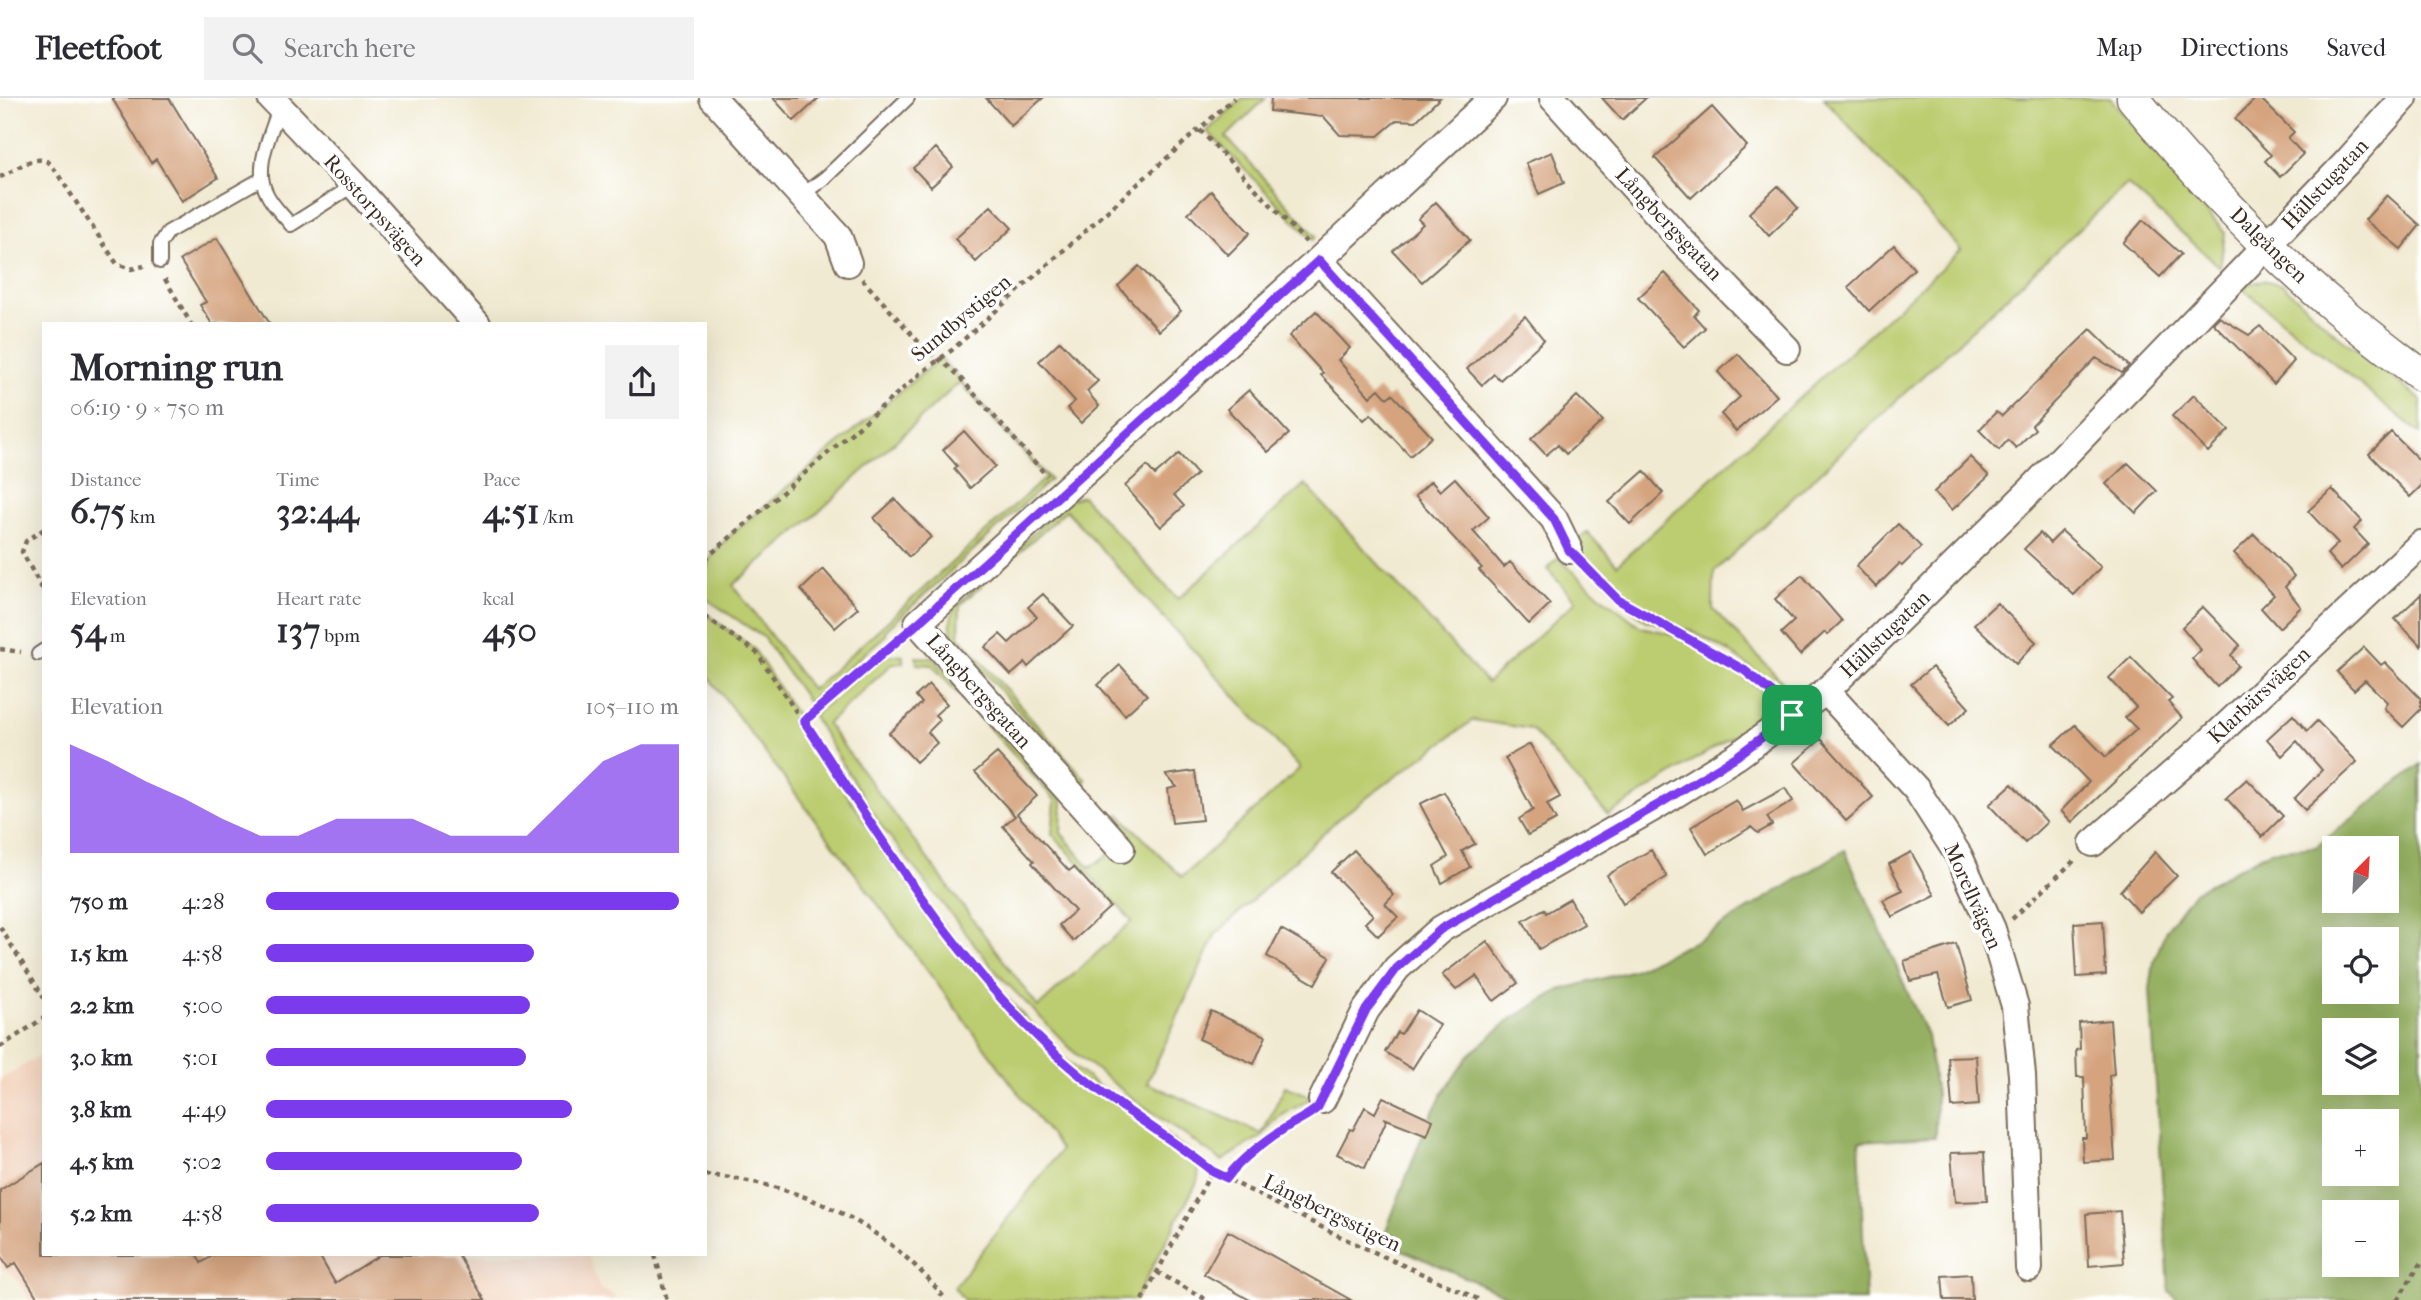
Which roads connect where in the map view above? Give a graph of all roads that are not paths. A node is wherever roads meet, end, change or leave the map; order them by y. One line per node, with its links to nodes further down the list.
1 (713, 98): 10 (street)
2 (908, 98): 10 (lane)
3 (1493, 98): 12 (street, Långbergsgatan)
4 (1553, 98): 16 (street, Långbergsgatan)
5 (2133, 98): 11 (street, Dalgången)
6 (2404, 98): 11 (street, Hällstugatan)
7 (275, 103): 8 (lane); 9 (street, Rosstorpsvägen)
8 (261, 179): 9 (lane); 13 (lane)
9 (354, 185): 15 (street, Rosstorpsvägen)
10 (802, 195): 14 (street)
11 (2268, 245): 17 (street, Dalgången); 20 (street, Hällstugatan)
12 (1319, 260): 19 (street); 22 (street, Långbergsgatan)
13 (160, 262)
14 (848, 263)
15 (475, 322)
16 (1787, 349)
17 (2421, 375)
18 (2421, 544): 21 (street, Klarbärsvägen)
19 (1569, 550)
20 (1826, 691): 23 (street, Hällstugatan); 24 (street, Morellvägen)
21 (2093, 843)
22 (1121, 849)
23 (1322, 1100)
24 (2029, 1268)

